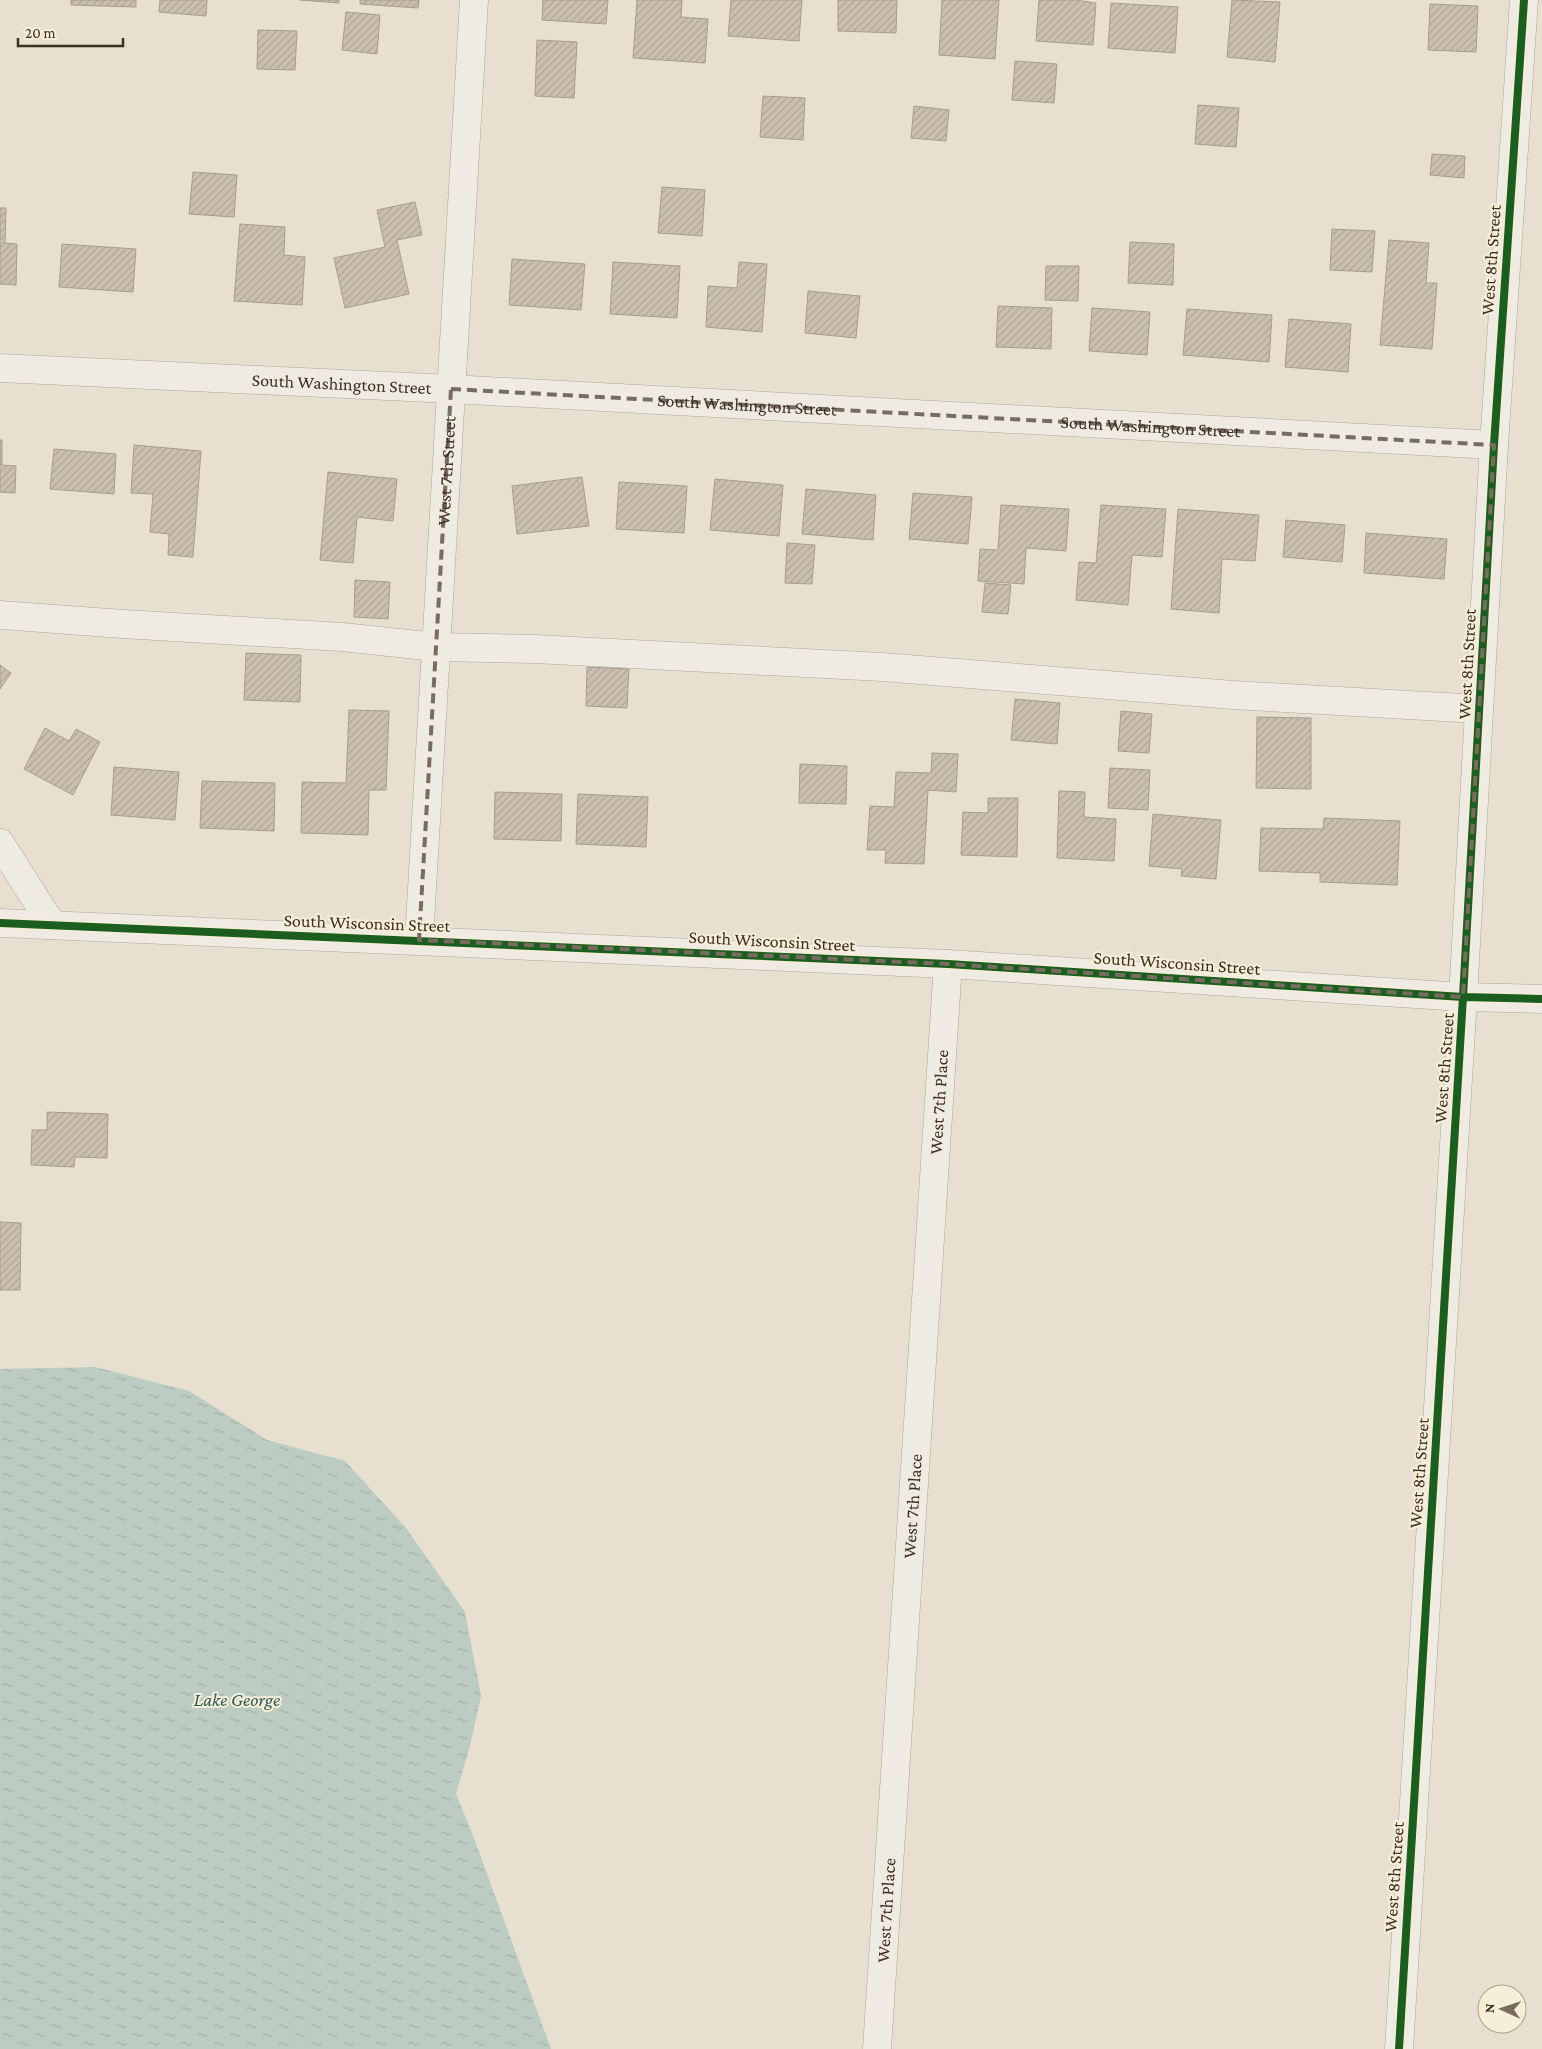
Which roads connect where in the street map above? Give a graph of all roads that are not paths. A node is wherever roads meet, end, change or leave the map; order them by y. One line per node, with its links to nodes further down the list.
1 (474, 0): 4 (street, West 7th Street)
2 (1524, 0): 5 (street, West 8th Street)
3 (0, 368): 4 (street, South Washington Street)
4 (451, 389): 5 (street, South Washington Street); 7 (street, West 7th Street)
5 (1494, 445): 8 (street, West 8th Street)
6 (0, 615): 7 (street)
7 (436, 646): 8 (street); 12 (street, West 7th Street)
8 (1480, 709): 14 (street, West 8th Street)
9 (0, 844): 11 (street)
10 (0, 923): 11 (street, South Wisconsin Street)
11 (52, 925): 12 (street, South Wisconsin Street)
12 (418, 940): 13 (street, South Wisconsin Street)
13 (948, 964): 14 (street, South Wisconsin Street); 16 (street, West 7th Place)
14 (1463, 997): 15 (street, South Wisconsin Street); 17 (street, West 8th Street)
15 (1542, 999)
16 (877, 2049)
17 (1399, 2049)

